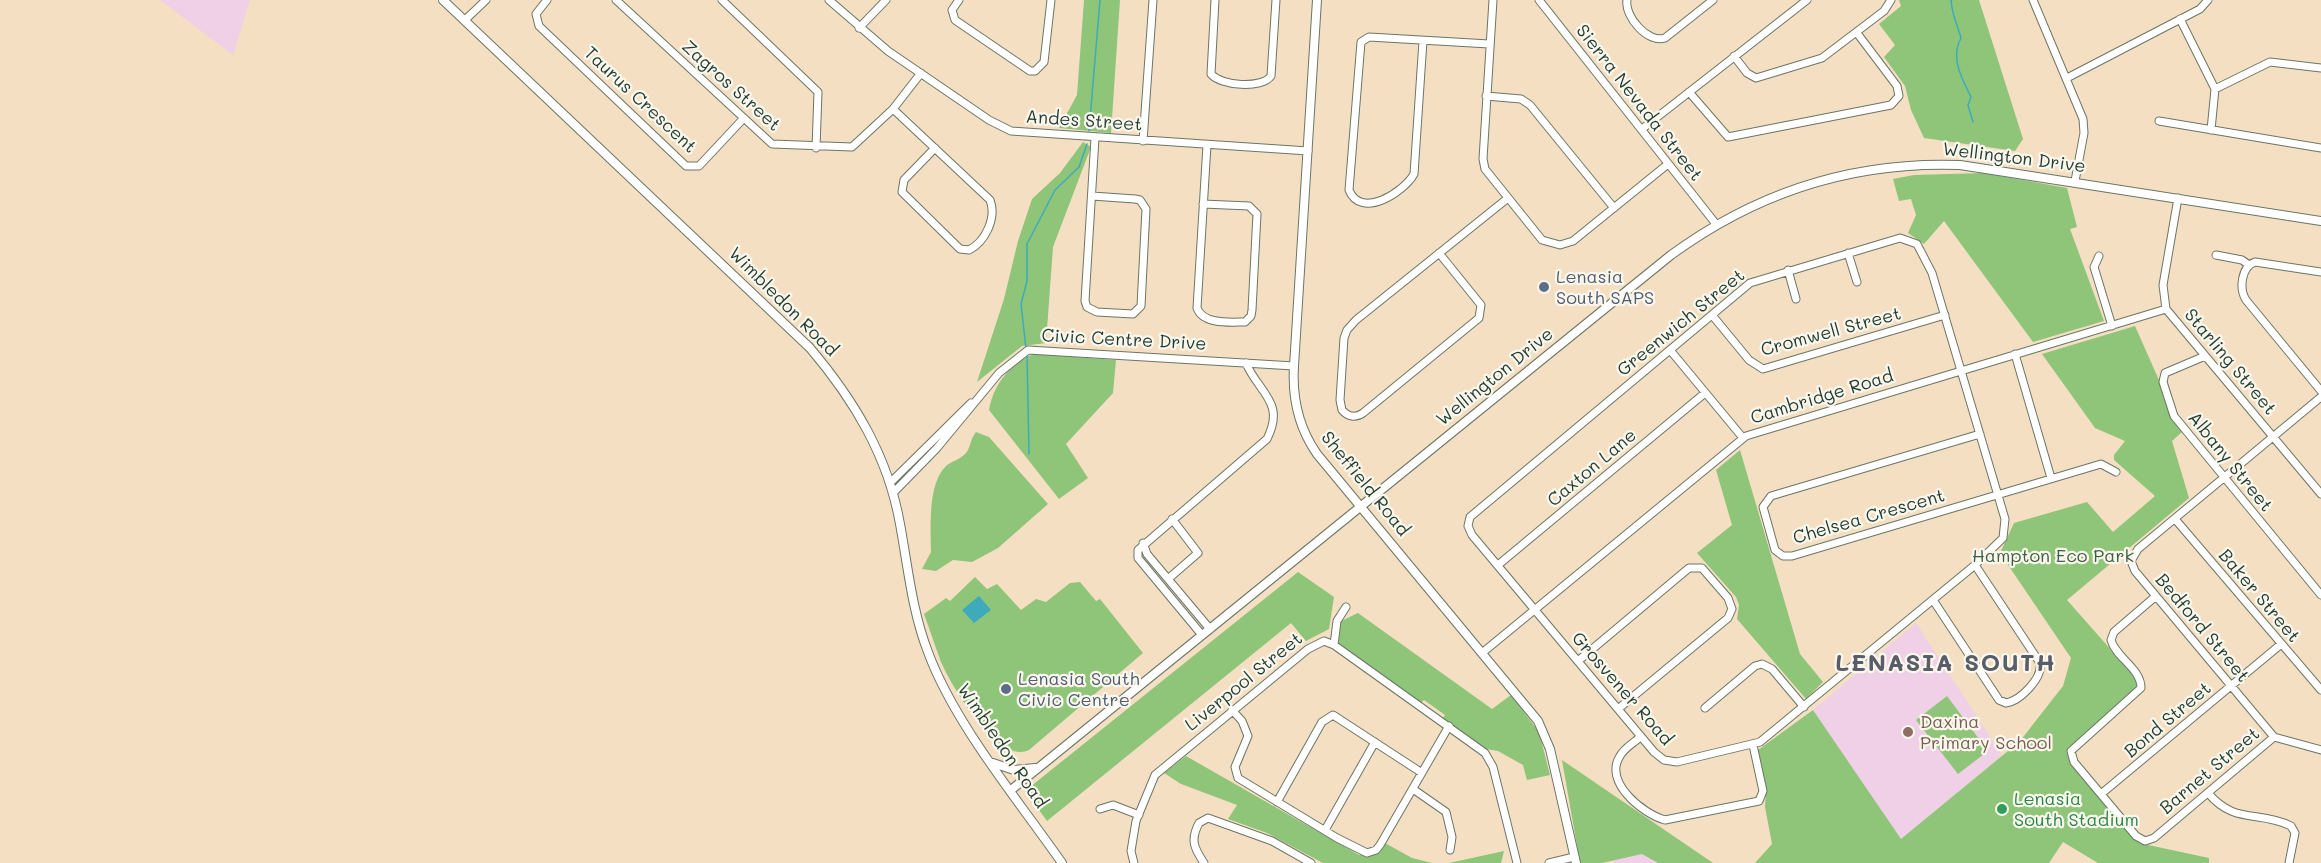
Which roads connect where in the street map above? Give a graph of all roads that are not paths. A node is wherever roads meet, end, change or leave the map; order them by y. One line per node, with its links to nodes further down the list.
1 (443, 0): 23 (street, Wimbledon Road)
2 (486, 0): 23 (street)
3 (548, 0): 36 (street, Taurus Crescent)
4 (616, 0): 36 (street, Zagros Street)
5 (722, 0): 43 (street)
6 (829, 0): 24 (street, Andes Street)
7 (886, 0): 24 (street)
8 (959, 0): 9 (street)
9 (1051, 0)
10 (1153, 0): 41 (street)
11 (1215, 0): 12 (street)
12 (1276, 0)
13 (1317, 0): 46 (street, Sheffield Road)
14 (1493, 0): 27 (street)
15 (1539, 0): 38 (street, Sierra Nevada Street)
16 (1627, 0): 17 (street)
17 (1713, 0)
18 (1807, 0): 28 (street)
19 (1891, 0): 25 (street)
20 (2033, 0): 31 (street)
21 (2208, 0): 22 (street)
22 (2180, 19): 31 (street); 32 (street)
23 (465, 20): 85 (street, Wimbledon Road)
24 (859, 28): 30 (street, Andes Street)
25 (1857, 33): 28 (street); 33 (street)
26 (1423, 41): 26 (street); 27 (street)
27 (1489, 45): 34 (street)
28 (1734, 56): 33 (street)
29 (2321, 68): 32 (street)
30 (921, 73): 35 (street, Zagros Street); 40 (street, Andes Street)
31 (2067, 78): 48 (street)
32 (2215, 89): 39 (street)
33 (1689, 92): 38 (street)
34 (1486, 96): 50 (street); 53 (street)
35 (893, 109): 43 (street, Zagros Street); 44 (street)
36 (743, 119): 43 (street, Zagros Street)
37 (2159, 121): 39 (street)
38 (1642, 129): 47 (street, Sierra Nevada Street)
39 (2211, 130): 45 (street)
40 (1095, 138): 41 (street, Andes Street); 49 (street)
41 (1143, 141): 42 (street, Andes Street)
42 (1207, 145): 46 (street, Andes Street); 52 (street)
43 (816, 148)
44 (935, 148): 44 (street)
45 (2321, 148)
46 (1308, 151): 73 (street, Sheffield Road)
47 (1668, 164): 53 (street); 55 (street, Sierra Nevada Street)
48 (2075, 182): 51 (street, Wellington Drive); 55 (street, Wellington Drive)
49 (1092, 196): 49 (street)
50 (1508, 198): 53 (street); 56 (street)
51 (2178, 198): 54 (street, Wellington Drive); 65 (street, Starling Street)
52 (1203, 204): 52 (street)
53 (1614, 207)
54 (2321, 221)
55 (1716, 224): 89 (street, Wellington Drive)
56 (1438, 253): 56 (street)
57 (1848, 253): 61 (street, Greenwich Street); 63 (street); 67 (street, Greenwich Street)
58 (2216, 255): 60 (street)
59 (2099, 256): 68 (street)
60 (2248, 265): 62 (street); 75 (street)
61 (1788, 270): 64 (street); 66 (street, Greenwich Street)
62 (2321, 272)
63 (1857, 282)
64 (1796, 299)
65 (2166, 309): 68 (street, Cambridge Road); 71 (street, Starling Street)
66 (1712, 315): 67 (street, Cromwell Street); 69 (street, Greenwich Street)
67 (1945, 315): 74 (street, Greenwich Street)
68 (2112, 326): 70 (street, Cambridge Road)
69 (1670, 350): 76 (street); 90 (street, Greenwich Street)
70 (2015, 354): 74 (street, Cambridge Road); 83 (street)
71 (2205, 356): 80 (street, Starling Street); 84 (street, Albany Street)
72 (1246, 363): 73 (street, Civic Centre Drive); 78 (street, Civic Centre Drive); 91 (street)
73 (1294, 366): 89 (street, Sheffield Road)
74 (1961, 371): 79 (street, Grosvener Road); 81 (street, Cambridge Road)
75 (2321, 391)
76 (1705, 393): 81 (street); 94 (street, Caxton Lane)
77 (2321, 397): 80 (street, Bedford Street)
78 (974, 402): 85 (street, Civic Centre Drive); 86 (street, Civic Centre Drive)
79 (1980, 434): 88 (street, Grosvener Road); 88 (street, Chelsea Crescent)
80 (2273, 437): 84 (street, Bedford Street); 87 (street, Starling Street)
81 (1743, 438): 102 (street, Cambridge Road)
82 (2116, 472): 83 (street)
83 (2051, 478): 88 (street)
84 (2223, 479): 92 (street, Bedford Street); 98 (street, Albany Street)
85 (890, 483): 86 (street, Wimbledon Road)
86 (893, 493): 120 (street, Wimbledon Road)
87 (2321, 494)
88 (1998, 495): 95 (street, Grosvener Road)
89 (1361, 507): 103 (street, Wellington Drive); 106 (street, Sheffield Road)
90 (1474, 512): 94 (street, Grosvener Road)
91 (1172, 519): 93 (street); 96 (street)
92 (2175, 519): 99 (street, Bedford Street); 105 (street, Baker Street)
93 (1143, 543): 96 (street); 97 (street)
94 (1498, 565): 102 (street, Grosvener Road)
95 (1975, 565): 100 (street, Grosvener Road); 100 (street)
96 (1170, 581): 97 (street); 103 (street)
97 (1165, 590): 103 (street)
98 (2321, 595)
99 (2156, 596): 108 (street, Bedford Street); 126 (street, Barnet Street)
100 (1933, 600): 110 (street, Grosvener Road)
101 (1346, 607): 104 (street)
102 (1534, 610): 106 (street, Cambridge Road); 107 (street, Grosvener Road)
103 (1206, 632): 121 (street, Wellington Drive)
104 (1334, 645): 113 (street, Liverpool Street); 114 (street)
105 (2280, 645): 108 (street, Bond Street); 109 (street, Baker Street)
106 (1482, 654): 132 (street, Sheffield Road)
107 (1578, 661): 112 (street, Grosvener Road); 112 (street)
108 (2231, 687): 116 (street, Bedford Street); 126 (street, Bond Street)
109 (2321, 690)
110 (1804, 707): 111 (street); 118 (street, Grosvener Road)
111 (1705, 708)
112 (1618, 709): 115 (street, Grosvener Road)
113 (1232, 710): 127 (street); 129 (street, Liverpool Street)
114 (1449, 726): 122 (street); 137 (street)
115 (1640, 737): 118 (street, Grosvener Road); 118 (street)
116 (2274, 737): 119 (street); 125 (street, Barnet Street)
117 (1375, 742): 122 (street); 127 (street); 130 (street)
118 (1753, 745)
119 (2321, 750)
120 (992, 763): 121 (street); 124 (street, Wimbledon Road)
121 (1040, 766): 124 (street, Wellington Drive)
122 (1422, 773): 123 (street)
123 (1413, 789): 130 (street); 131 (street)
124 (1011, 790): 133 (street, Wimbledon Road)
125 (2208, 793): 126 (street, Barnet Street); 139 (street)
126 (2102, 794)
127 (1277, 802): 130 (street)
128 (1100, 809): 129 (street)
129 (1139, 815): 134 (street, Liverpool Street)
130 (1325, 830)
131 (1450, 850)
132 (1575, 860): 138 (street)
133 (1062, 863)
134 (1134, 863)
135 (1204, 863): 136 (street)
136 (1311, 863)
137 (1517, 863)
138 (1549, 863)
139 (2289, 863)

